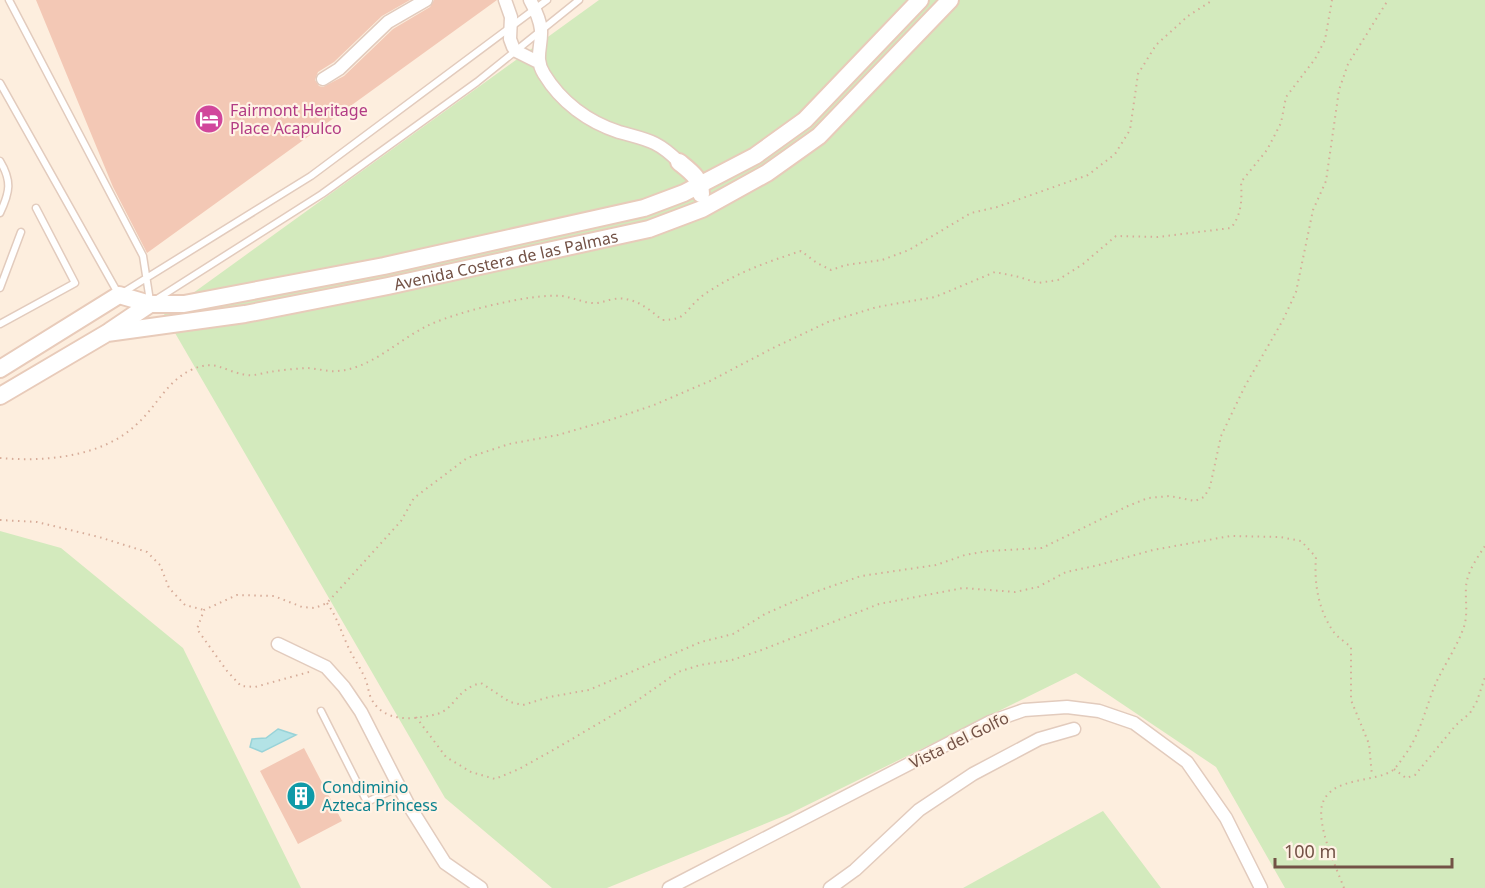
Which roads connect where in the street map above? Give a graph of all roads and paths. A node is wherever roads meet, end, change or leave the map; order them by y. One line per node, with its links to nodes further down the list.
1 (9, 0): 26 (lane)
2 (426, 0): 16 (street)
3 (505, 0): 12 (street)
4 (547, 0): 11 (lane)
5 (579, 0): 13 (lane)
6 (921, 0): 20 (main road, Avenida Costera de las Palmas)
7 (950, 0): 23 (main road, Avenida Costera de las Palmas)
8 (1213, 0): 34 (path)
9 (1332, 0): 37 (path)
10 (1388, 0): 43 (path)
11 (532, 4): 12 (lane); 13 (street)
12 (510, 27): 14 (street); 26 (lane)
13 (541, 32): 14 (lane); 15 (street)
14 (516, 51): 15 (street); 29 (lane)
15 (538, 62): 19 (street)
16 (322, 79)
17 (0, 83): 28 (lane)
18 (0, 161): 24 (lane)
19 (679, 162): 20 (main road); 21 (main road)
20 (701, 185): 21 (main road, Avenida Costera de las Palmas); 23 (main road)
21 (684, 194): 23 (main road); 29 (main road, Avenida Costera de las Palmas)
22 (36, 208): 30 (lane)
23 (702, 209): 31 (main road, Avenida Costera de las Palmas)
24 (0, 213)
25 (21, 232): 27 (lane)
26 (146, 278): 28 (lane); 29 (lane)
27 (0, 288)
28 (119, 295): 29 (main road, Avenida Costera de las Palmas); 32 (main road)
29 (150, 304): 31 (main road)
30 (0, 324)
31 (107, 333): 33 (main road, Avenida Costera de las Palmas)
32 (0, 369)
33 (0, 396)
34 (0, 458)
35 (0, 520): 38 (path)
36 (1485, 546): 45 (path)
37 (327, 603): 38 (path); 43 (path)
38 (204, 610): 40 (path)
39 (278, 644): 40 (street)
40 (326, 668): 47 (street)
41 (1485, 677): 45 (path)
42 (321, 711): 47 (lane)
43 (416, 717): 46 (path)
44 (1074, 729): 50 (street)
45 (1394, 769): 46 (path)
46 (1372, 776): 52 (path)
47 (399, 787): 48 (street)
48 (482, 888)
49 (669, 888): 51 (street, Vista del Golfo)
50 (830, 888)
51 (1261, 888)
52 (1344, 888)

